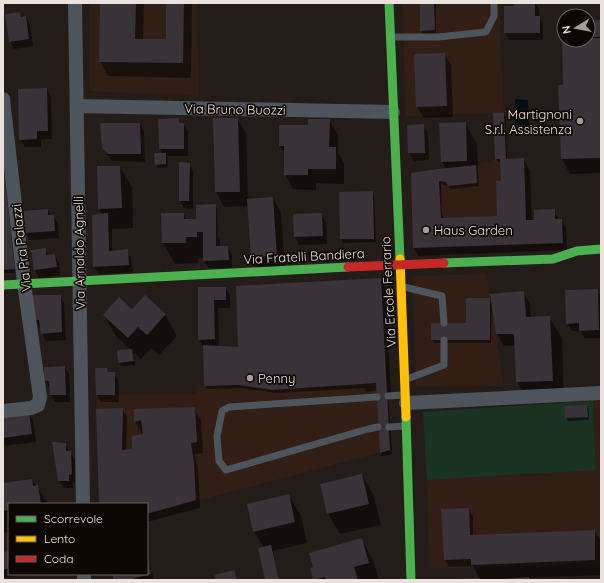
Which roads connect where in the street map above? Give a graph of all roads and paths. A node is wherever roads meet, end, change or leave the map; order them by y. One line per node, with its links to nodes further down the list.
1 (76, 3): 6 (street, Via Arnaldo Agnelli)
2 (389, 3): 4 (street, Via Ercole Ferrario)
3 (494, 3): 4 (lane)
4 (390, 37): 7 (street, Via Ercole Ferrario)
5 (3, 99): 11 (street, Via Pra Palazzi)
6 (77, 106): 7 (street, Via Bruno Buozzi); 10 (street, Via Arnaldo Agnelli)
7 (393, 112): 9 (street, Via Ercole Ferrario)
8 (601, 249): 9 (street, Via Fratelli Bandiera)
9 (400, 264): 10 (street, Via Fratelli Bandiera); 13 (street, Via Ercole Ferrario)
10 (80, 281): 11 (street, Via Fratelli Bandiera); 25 (street, Via Arnaldo Agnelli)
11 (24, 283): 12 (street, Via Fratelli Bandiera); 21 (street, Via Pra Palazzi)
12 (3, 284)
13 (401, 286): 14 (lane); 16 (street, Via Ercole Ferrario)
14 (444, 323)
15 (444, 340): 16 (lane)
16 (405, 380): 20 (street, Via Ercole Ferrario)
17 (601, 392): 20 (street)
18 (388, 396): 20 (lane)
19 (377, 397): 24 (lane)
20 (406, 399): 23 (street, Via Ercole Ferrario)
21 (3, 411)
22 (389, 426): 23 (lane)
23 (406, 426): 26 (street, Via Ercole Ferrario)
24 (378, 427)
25 (83, 503)
26 (412, 580)

